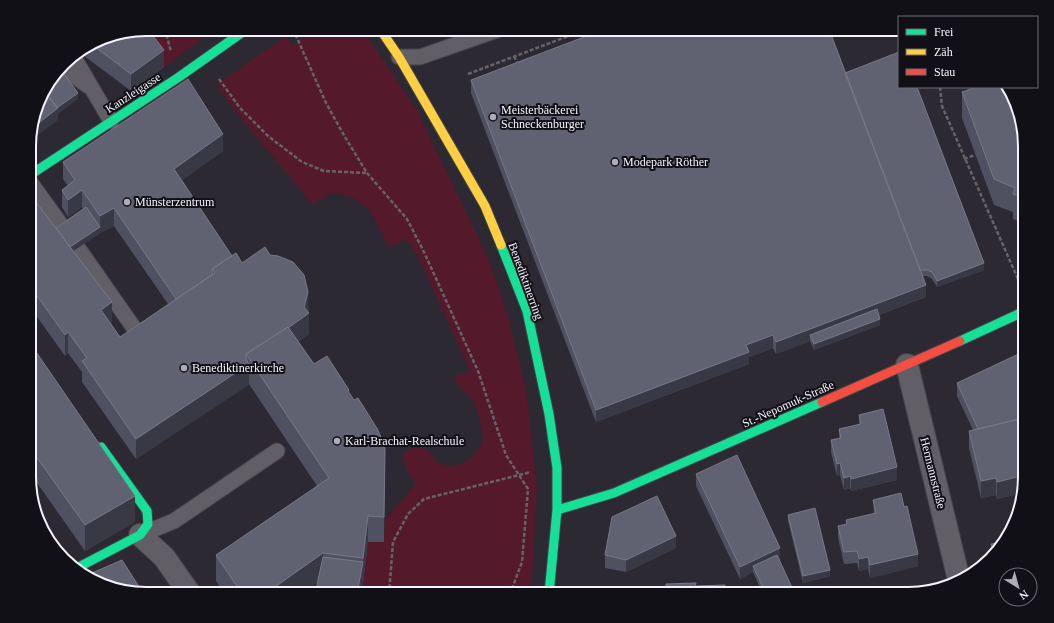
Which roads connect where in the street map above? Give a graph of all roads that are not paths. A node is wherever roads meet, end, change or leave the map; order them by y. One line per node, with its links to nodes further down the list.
1 (237, 36): 8 (street, Kanzleigasse)
2 (385, 36): 4 (street, Benediktinerring)
3 (480, 36): 4 (lane)
4 (399, 56): 18 (street, Benediktinerring)
5 (76, 61): 7 (lane)
6 (66, 70): 7 (lane)
7 (92, 89): 8 (lane)
8 (111, 121): 9 (street, Kanzleigasse)
9 (36, 170)
10 (36, 190): 11 (lane)
11 (64, 229)
12 (78, 248): 14 (lane)
13 (1018, 314): 15 (street, St.-Nepomuk-Straße)
14 (134, 328)
15 (907, 365): 18 (street, St.-Nepomuk-Straße); 21 (street, Hermannstraße)
16 (96, 441): 19 (street)
17 (277, 451): 19 (lane)
18 (557, 510): 23 (street, Benediktinerring)
19 (140, 535): 20 (street); 22 (street)
20 (82, 566)
21 (958, 575)
22 (185, 587)
23 (550, 587)

